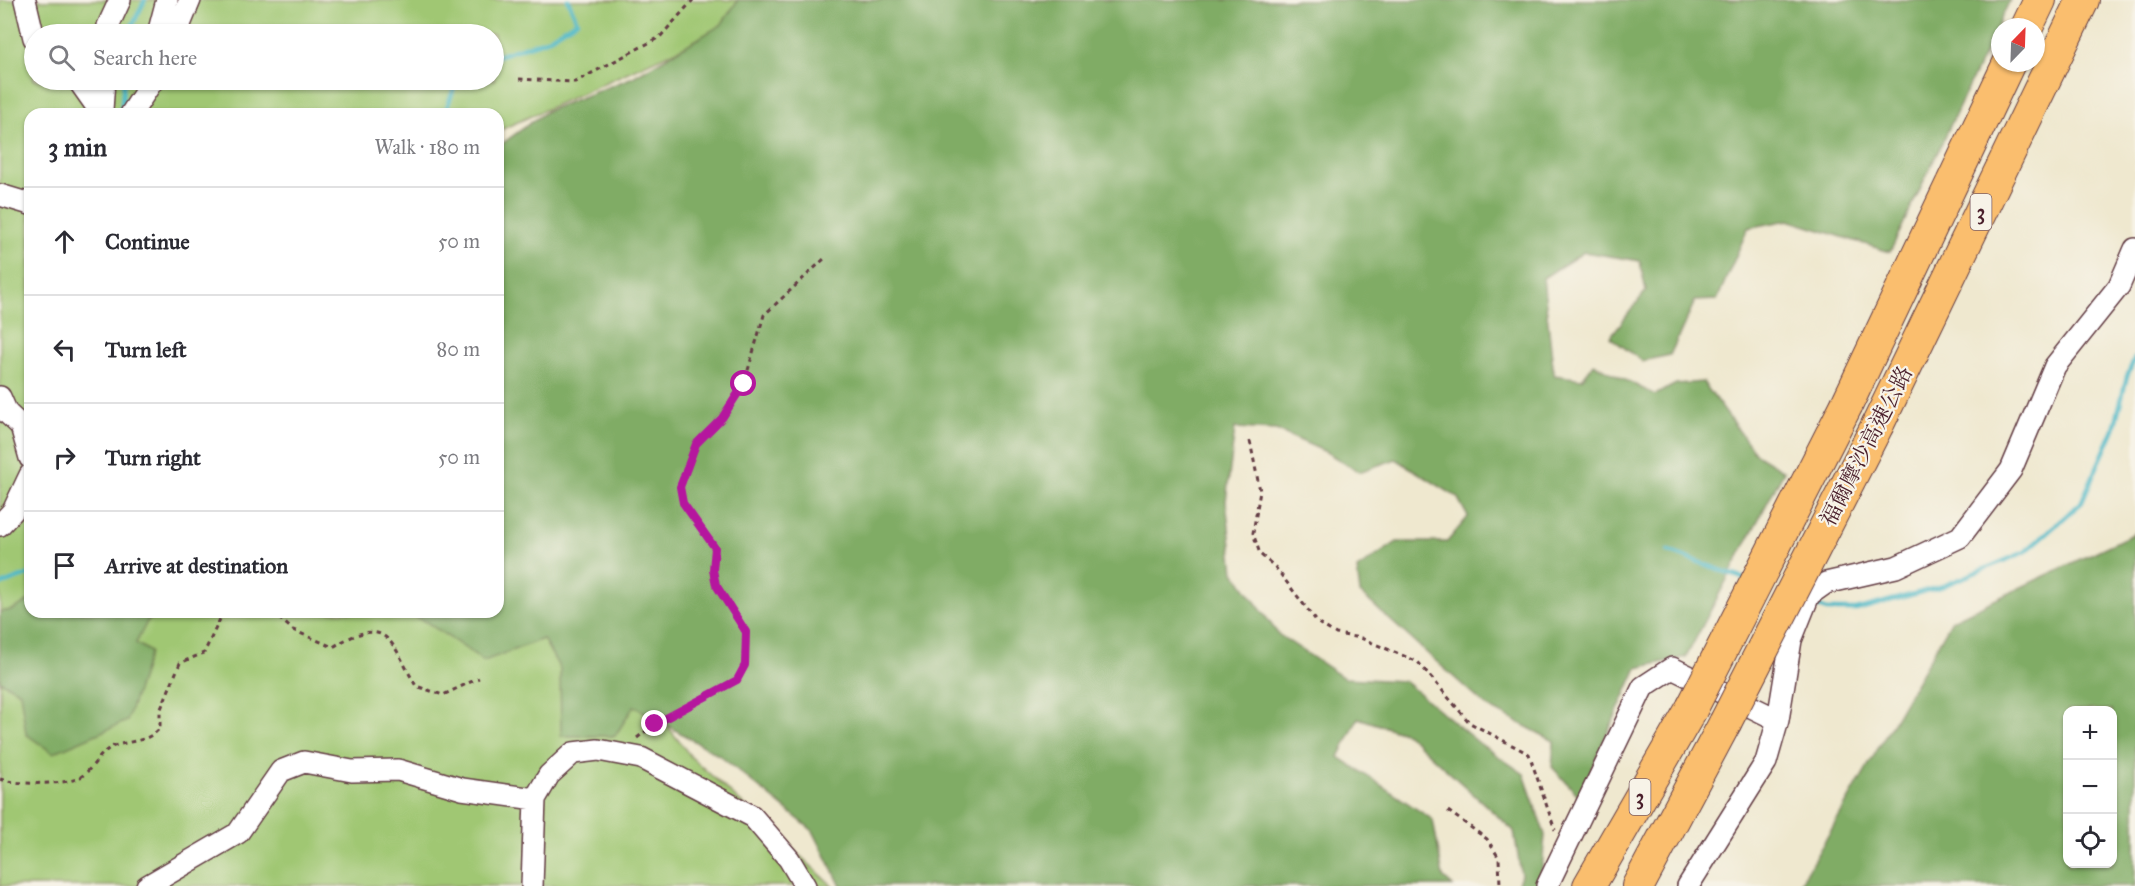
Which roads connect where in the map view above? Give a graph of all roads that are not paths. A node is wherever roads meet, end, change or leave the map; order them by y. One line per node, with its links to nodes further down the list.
1 (25, 0): 8 (lane)
2 (120, 0): 9 (lane)
3 (166, 0): 10 (lane)
4 (190, 0): 11 (lane)
5 (2040, 0): 7 (highway)
6 (2083, 0): 33 (highway, 福爾摩沙高速公路 / 3, bridge)
7 (2031, 18)
8 (31, 24)
9 (109, 24)
10 (160, 24)
11 (180, 24)
12 (2005, 72): 32 (highway, 福爾摩沙高速公路 / 3, bridge)
13 (86, 90): 16 (lane)
14 (103, 90): 17 (lane)
15 (146, 90): 18 (lane)
16 (99, 108)
17 (102, 108)
18 (134, 108)
19 (0, 195): 20 (lane)
20 (24, 202)
21 (2135, 249): 26 (lane)
22 (0, 397): 23 (lane)
23 (24, 437)
24 (24, 488): 25 (lane)
25 (0, 525)
26 (1778, 720): 31 (lane); 34 (lane)
27 (535, 799): 28 (lane); 29 (lane); 30 (lane)
28 (147, 886)
29 (532, 886)
30 (805, 886)
31 (1547, 886)
32 (1590, 886)
33 (1638, 886)
34 (1688, 886)

